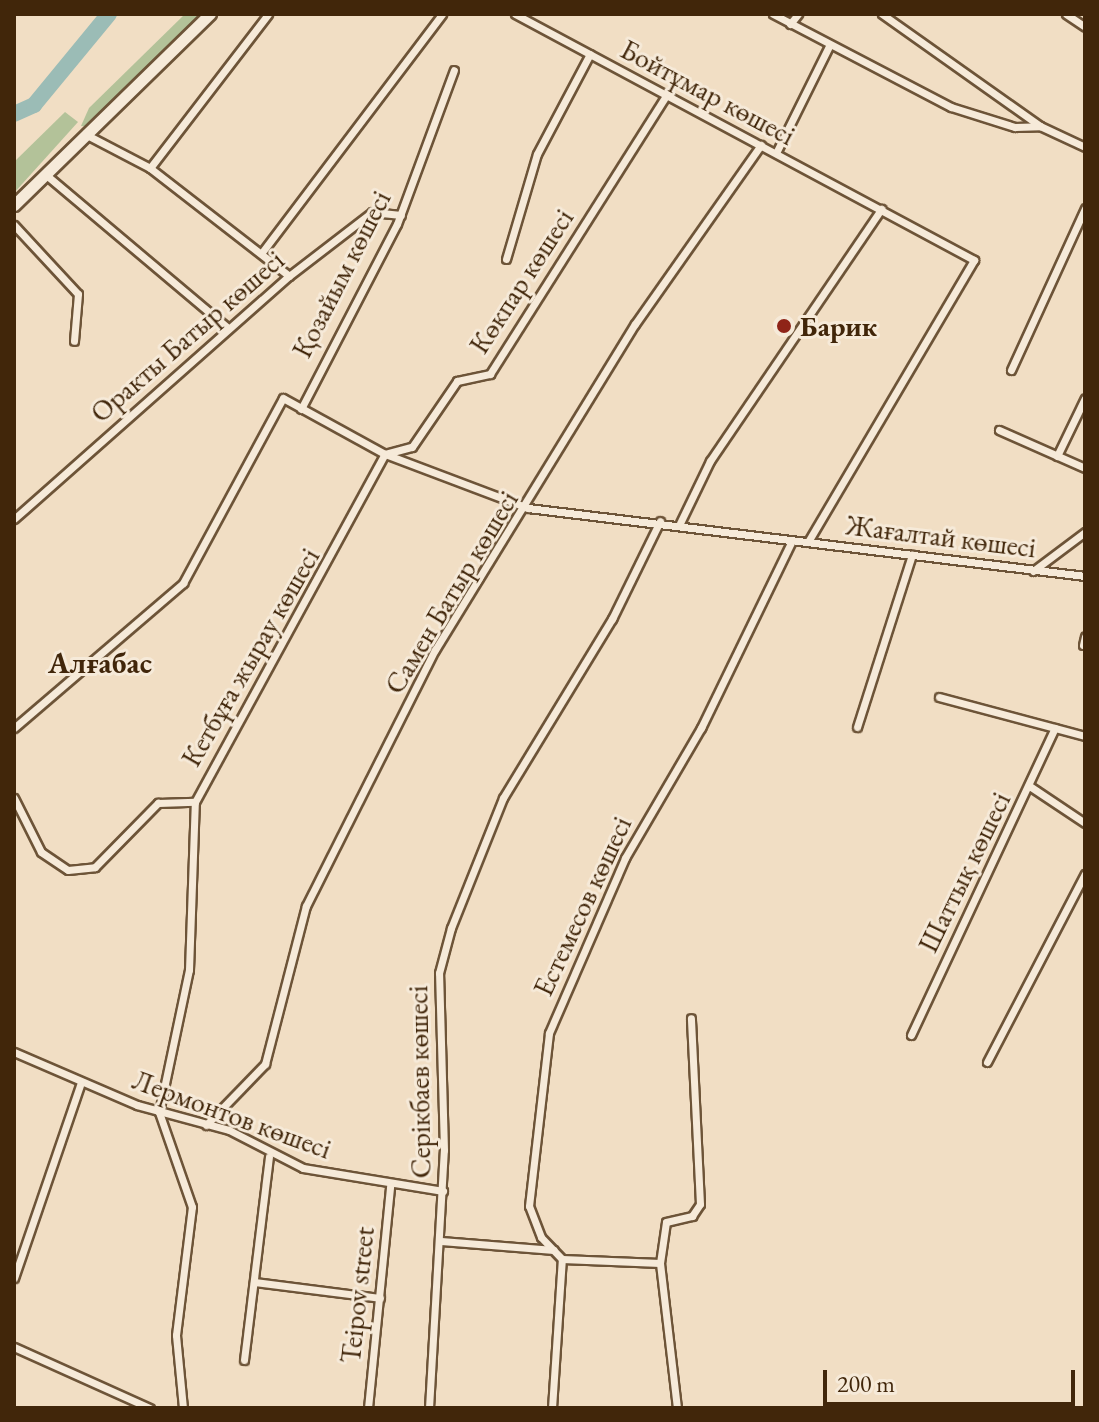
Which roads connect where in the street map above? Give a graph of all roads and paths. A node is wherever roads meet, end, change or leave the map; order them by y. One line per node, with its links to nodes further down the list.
1 (210, 14): 16 (main road)
2 (268, 14): 20 (street)
3 (442, 14): 27 (street, Оракты Батыр көшесі)
4 (515, 14): 12 (street, Бойтұмар көшесі)
5 (773, 14): 9 (street)
6 (798, 14): 9 (street)
7 (882, 14): 15 (street)
8 (1066, 14): 10 (street)
9 (790, 24): 11 (street)
10 (1085, 27)
11 (829, 46): 15 (street); 19 (street)
12 (590, 54): 14 (street, Бойтұмар көшесі); 28 (street)
13 (454, 70): 25 (street, Қозайым көшесі)
14 (667, 94): 17 (street, Бойтұмар көшесі); 36 (street, Көкпар көшесі)
15 (1040, 126): 18 (street)
16 (84, 134): 20 (street); 21 (main road)
17 (761, 145): 19 (street, Бойтұмар көшесі); 39 (street, Самен Батыр көшесі)
18 (1085, 147)
19 (776, 153): 24 (street, Бойтұмар көшесі)
20 (150, 168): 27 (street)
21 (44, 174): 22 (main road); 30 (street)
22 (14, 205)
23 (1085, 208): 32 (street)
24 (881, 209): 42 (street); 45 (street, Бойтұмар көшесі)
25 (401, 215): 29 (street, Оракты Батыр көшесі); 34 (street, Қозайым көшесі)
26 (14, 225): 31 (street)
27 (263, 251): 29 (street)
28 (506, 259)
29 (289, 276): 30 (street, Оракты Батыр көшесі)
30 (227, 327): 40 (street, Оракты Батыр көшесі)
31 (74, 341)
32 (1011, 370)
33 (1085, 398): 37 (street)
34 (301, 409): 36 (street); 53 (street)
35 (999, 430): 37 (street)
36 (385, 454): 39 (street); 58 (street, Кетбұға жырау көшесі)
37 (1057, 456): 38 (street)
38 (1085, 468)
39 (528, 508): 41 (street); 67 (street, Самен Батыр көшесі)
40 (14, 519)
41 (660, 521): 42 (street, Жағалтай көшесі); 70 (street, Серікбаев көшесі)
42 (680, 523): 44 (street, Жағалтай көшесі)
43 (1085, 532): 47 (street)
44 (792, 541): 45 (street, Жағалтай көшесі); 72 (street, Естемесов көшесі)
45 (808, 542): 46 (street, Жағалтай көшесі)
46 (912, 555): 47 (street, Жағалтай көшесі); 52 (street)
47 (1033, 571): 48 (street, Жағалтай көшесі)
48 (1085, 576)
49 (1085, 636): 50 (street)
50 (1083, 645)
51 (939, 697): 54 (street)
52 (857, 727)
53 (14, 728)
54 (1055, 728): 55 (street); 56 (street, Шаттық көшесі)
55 (1085, 736)
56 (1031, 787): 59 (street); 62 (street, Шаттық көшесі)
57 (14, 798): 58 (street)
58 (195, 802): 66 (street, Кетбұға жырау көшесі)
59 (1085, 823)
60 (1085, 874): 64 (street)
61 (691, 1018): 74 (street)
62 (911, 1035)
63 (14, 1052): 65 (street, Лермонтов көшесі)
64 (987, 1062)
65 (81, 1082): 66 (street, Лермонтов көшесі); 75 (street)
66 (159, 1112): 67 (street, Лермонтов көшесі); 81 (street)
67 (206, 1125): 68 (street, Лермонтов көшесі)
68 (269, 1157): 69 (street, Лермонтов көшесі); 76 (street)
69 (390, 1186): 70 (street, Лермонтов көшесі); 77 (street, Teipov street)
70 (443, 1191): 71 (street, Серікбаев көшесі)
71 (441, 1241): 72 (street); 83 (street, Серікбаев көшесі)
72 (554, 1250): 73 (street, Естемесов көшесі)
73 (562, 1259): 74 (street); 84 (street)
74 (660, 1263): 85 (street)
75 (14, 1278)
76 (254, 1282): 77 (street); 79 (street)
77 (380, 1298): 82 (street, Teipov street)
78 (14, 1347): 80 (street)
79 (244, 1360)
80 (150, 1408)
81 (183, 1408)
82 (368, 1408)
83 (429, 1408)
84 (552, 1408)
85 (677, 1408)

